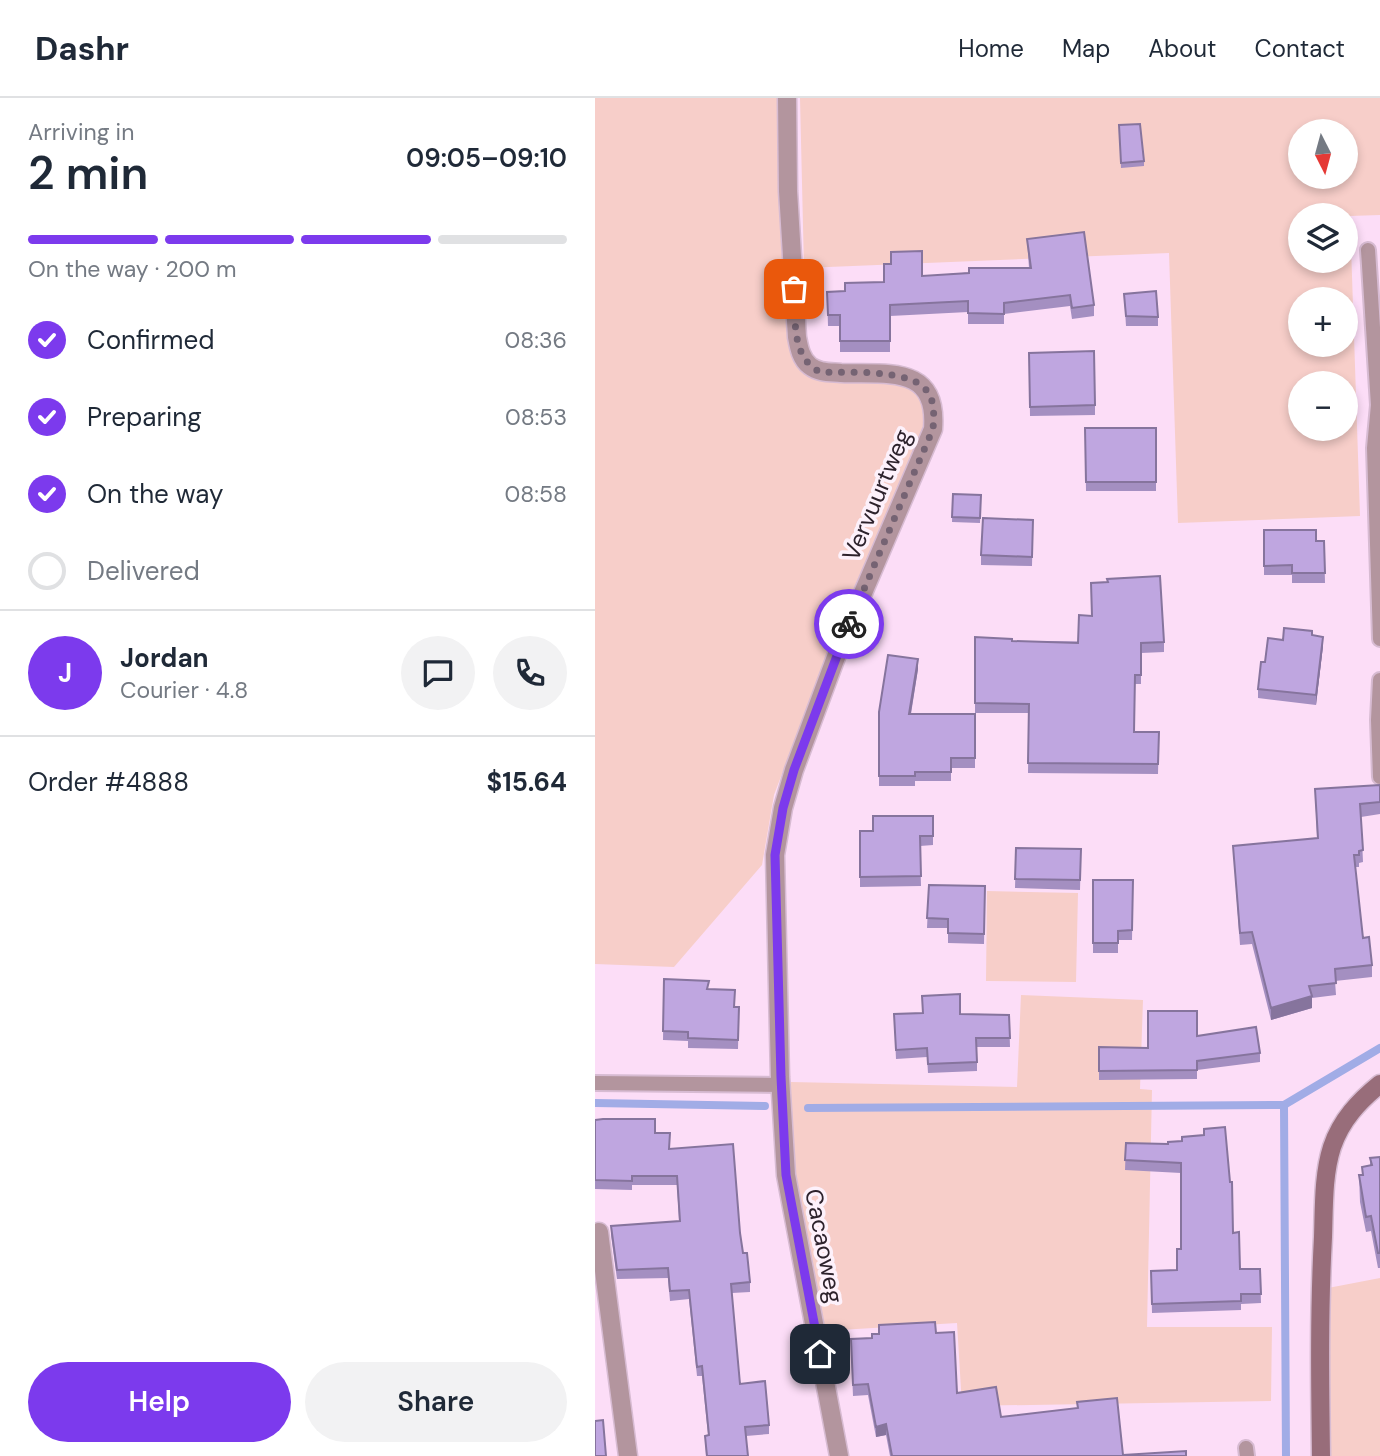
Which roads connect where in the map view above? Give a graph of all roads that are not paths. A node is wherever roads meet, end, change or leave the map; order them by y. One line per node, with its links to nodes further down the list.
1 (787, 98): 8 (street, Vervuurtweg)
2 (1368, 250): 3 (lane)
3 (1380, 639)
4 (1380, 680): 5 (lane)
5 (1380, 777)
6 (595, 1083): 8 (lane)
7 (1380, 1084): 12 (street)
8 (781, 1085): 11 (street, Cacaoweg)
9 (599, 1232): 10 (street)
10 (628, 1456)
11 (839, 1456)
12 (1321, 1456)

